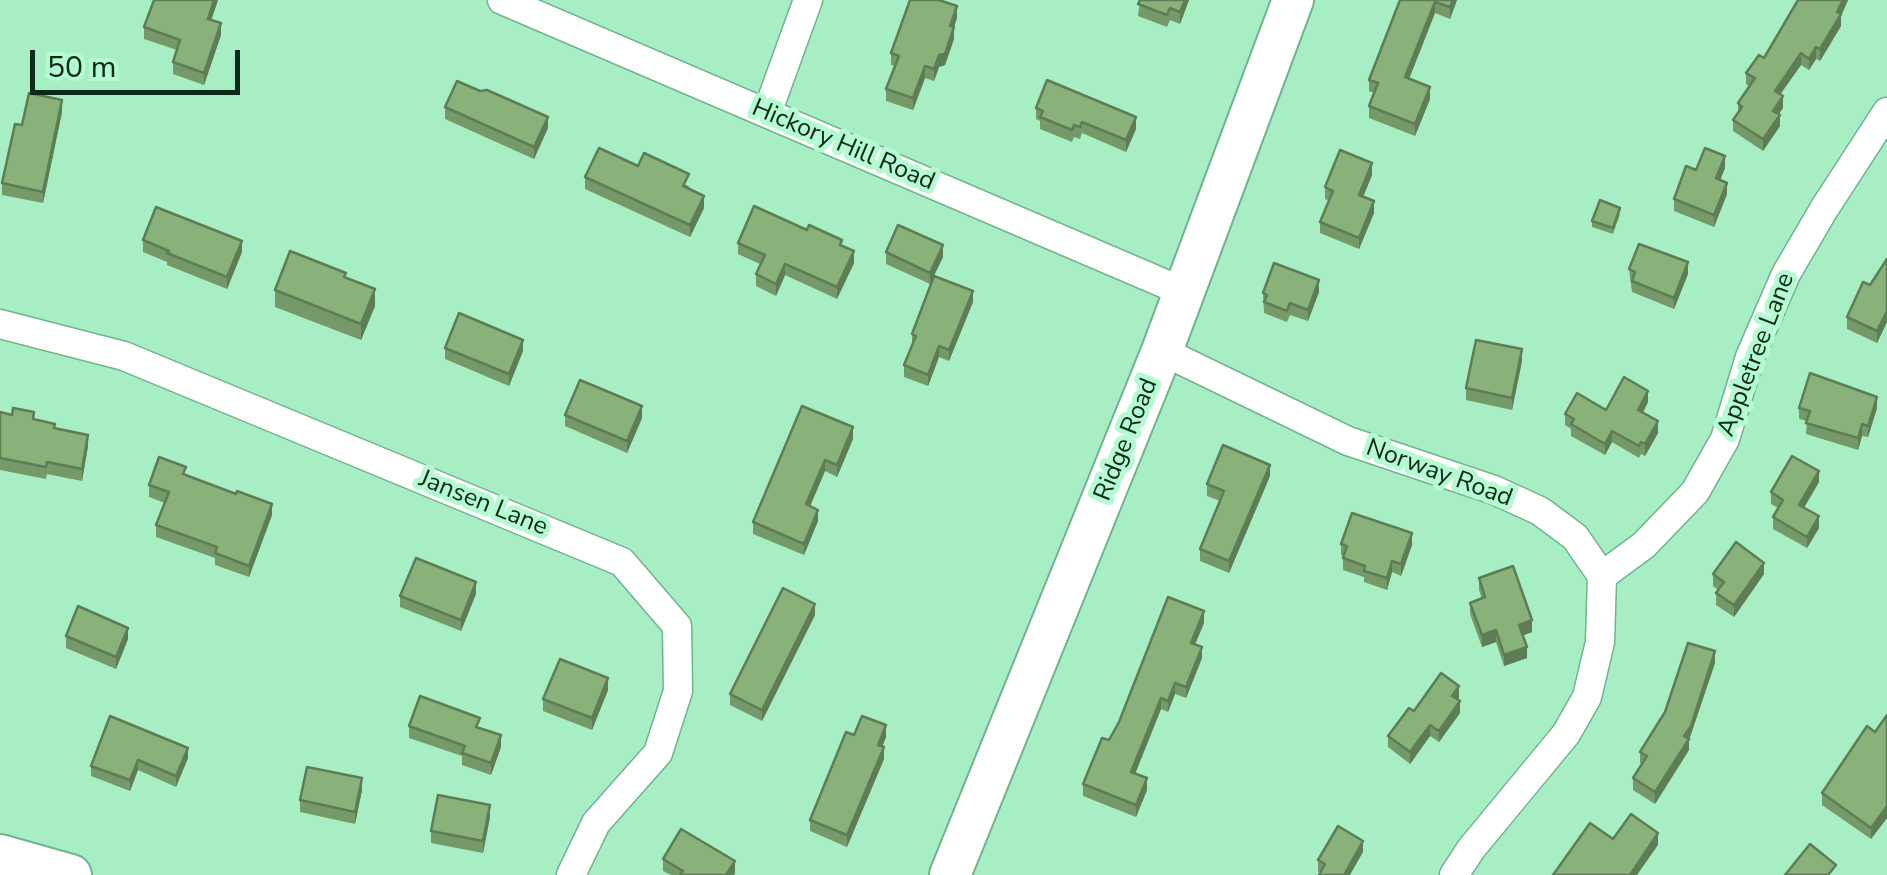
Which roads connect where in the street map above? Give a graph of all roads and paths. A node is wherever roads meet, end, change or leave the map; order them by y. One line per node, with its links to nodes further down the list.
1 (502, 0): 5 (street, Hickory Hill Road)
2 (808, 0): 5 (street)
3 (1293, 0): 6 (main road, Ridge Road)
4 (1887, 112): 9 (street, Appletree Lane)
5 (766, 113): 6 (street, Hickory Hill Road)
6 (1184, 292): 8 (main road, Ridge Road)
7 (0, 324): 12 (street, Jansen Lane)
8 (1162, 351): 9 (street, Norway Road); 13 (main road, Ridge Road)
9 (1602, 576): 14 (street)
10 (0, 855): 11 (main road)
11 (72, 875)
12 (572, 875)
13 (950, 875)
14 (1454, 875)

